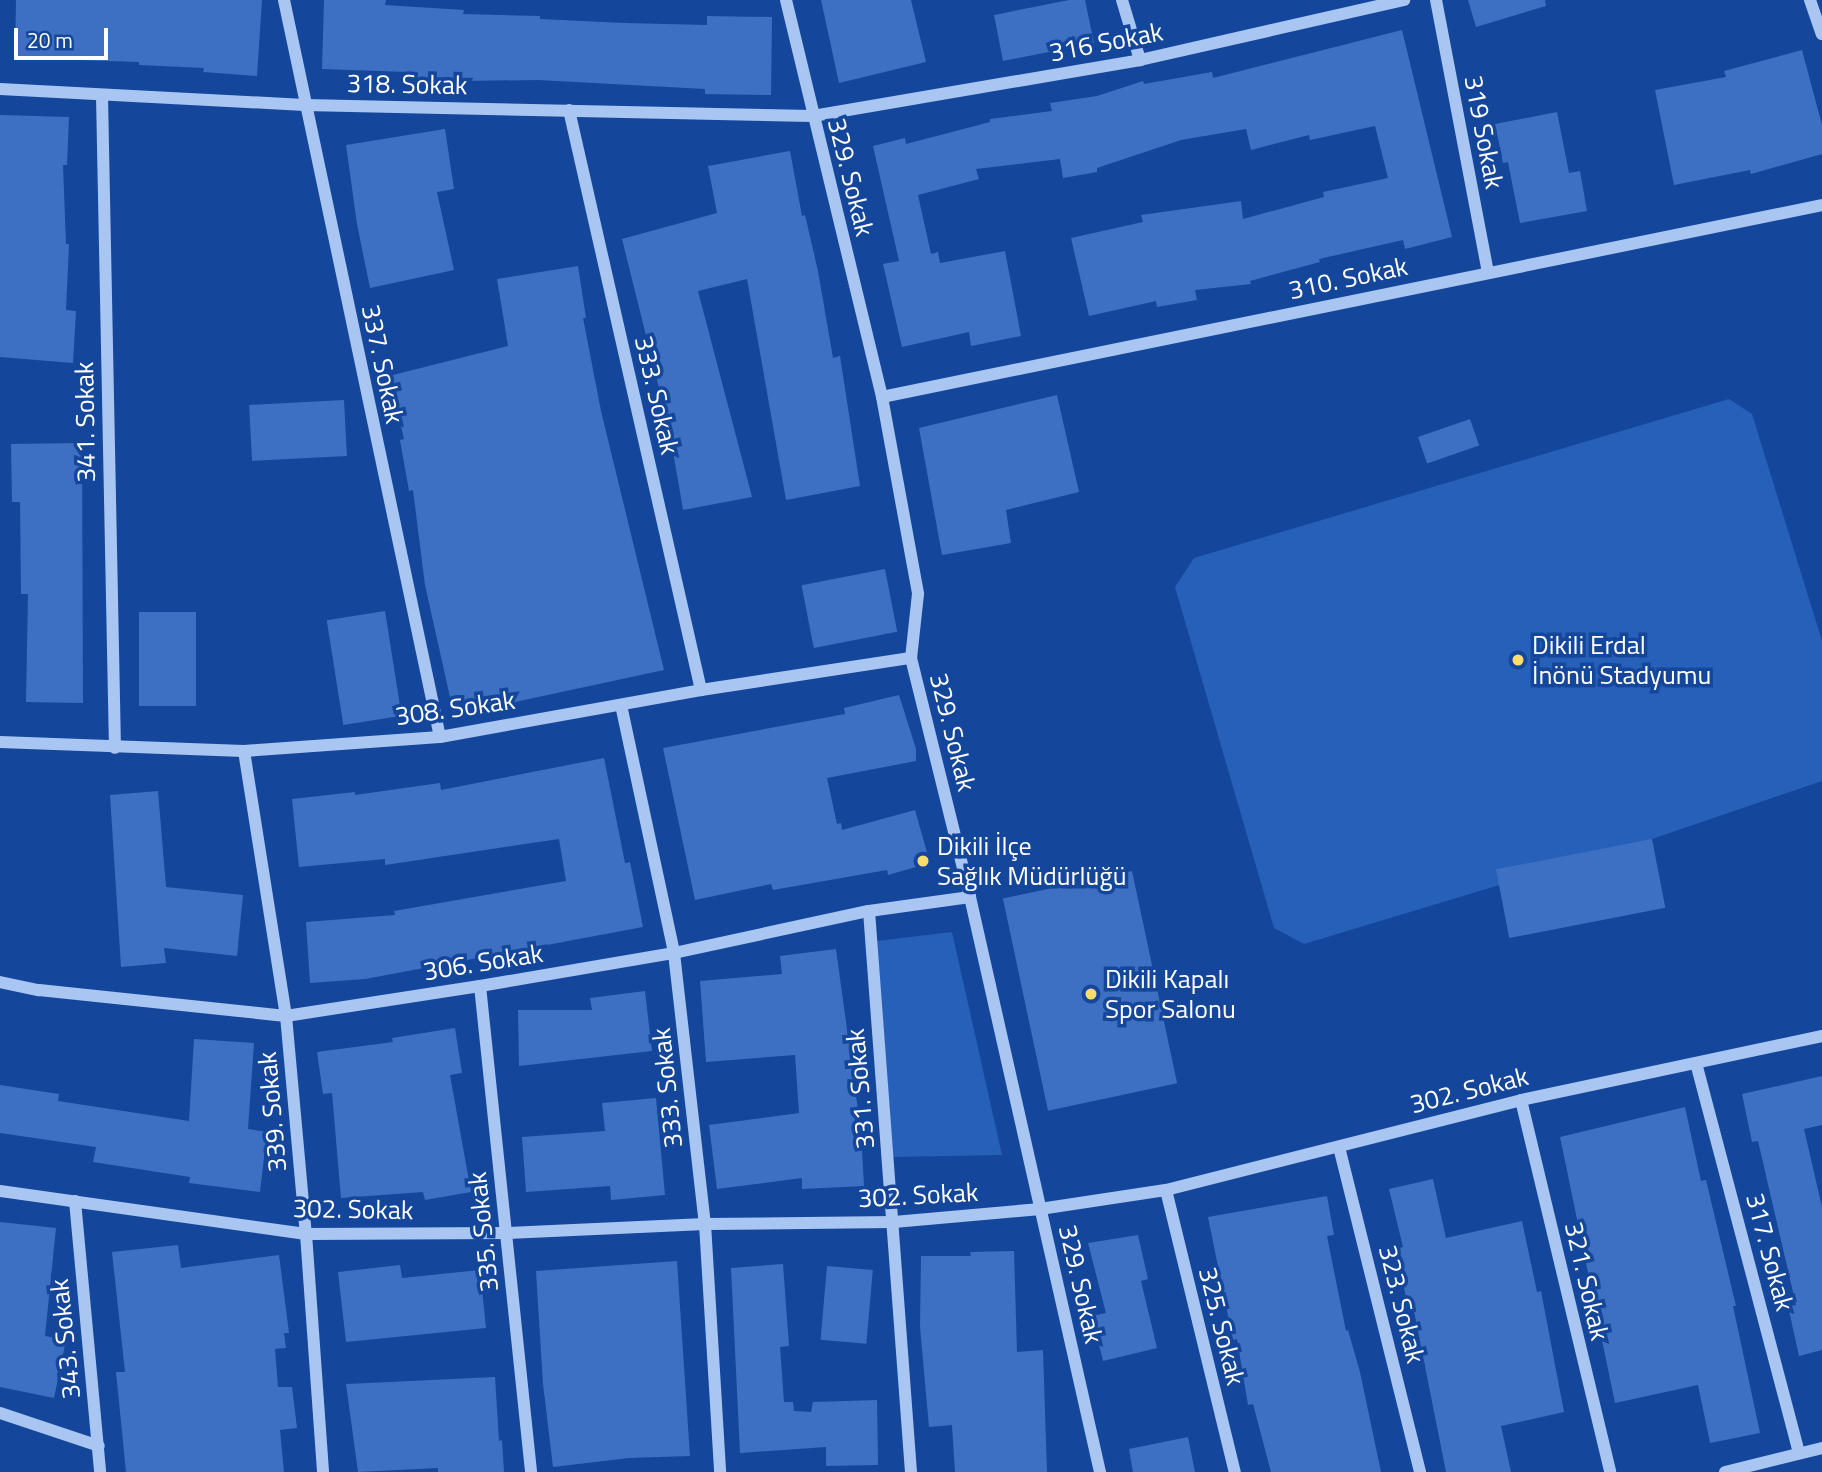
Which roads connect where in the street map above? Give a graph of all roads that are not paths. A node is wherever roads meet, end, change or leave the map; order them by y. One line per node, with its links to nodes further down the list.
1 (284, 0): 11 (street, 337. Sokak)
2 (786, 0): 13 (street, 329. Sokak)
3 (1122, 0): 8 (street)
4 (1404, 0): 8 (street, 316 Sokak)
5 (1436, 0): 15 (street, 319 Sokak)
6 (1810, 0): 7 (street)
7 (1822, 34)
8 (1140, 60): 13 (street, 316 Sokak)
9 (0, 89): 10 (street, 318. Sokak)
10 (102, 96): 11 (street, 318. Sokak); 22 (street, 341. Sokak)
11 (305, 104): 12 (street, 318. Sokak); 20 (street, 337. Sokak)
12 (569, 110): 13 (street, 318. Sokak); 18 (street, 333. Sokak)
13 (813, 117): 16 (street, 329. Sokak)
14 (1822, 205): 15 (street, 310. Sokak)
15 (1488, 273): 16 (street, 310. Sokak)
16 (882, 397): 17 (street, 329. Sokak)
17 (911, 658): 18 (street, 308. Sokak); 24 (street, 329. Sokak)
18 (701, 690): 19 (street, 308. Sokak)
19 (621, 705): 20 (street, 308. Sokak); 26 (street, 333. Sokak)
20 (439, 737): 23 (street, 308. Sokak)
21 (0, 742): 22 (street, 308. Sokak)
22 (115, 748): 23 (street, 308. Sokak)
23 (244, 751): 29 (street, 339. Sokak)
24 (970, 897): 25 (street, 306. Sokak); 37 (street, 329. Sokak)
25 (869, 911): 26 (street, 306. Sokak); 38 (street, 331. Sokak)
26 (674, 953): 28 (street, 306. Sokak); 39 (street, 333. Sokak)
27 (0, 982): 29 (street, 306. Sokak)
28 (480, 986): 29 (street, 306. Sokak); 40 (street, 335. Sokak)
29 (286, 1016): 41 (street, 339. Sokak)
30 (1822, 1036): 31 (street, 302. Sokak)
31 (1696, 1063): 32 (street, 302. Sokak); 45 (street, 317. Sokak)
32 (1521, 1100): 33 (street, 302. Sokak); 54 (street, 321. Sokak)
33 (1339, 1147): 34 (street, 302. Sokak); 53 (street, 323. Sokak)
34 (1166, 1190): 37 (street, 302. Sokak); 52 (street, 325. Sokak)
35 (0, 1191): 36 (street, 302. Sokak)
36 (75, 1201): 41 (street, 302. Sokak); 43 (street, 343. Sokak)
37 (1040, 1209): 38 (street, 302. Sokak); 51 (street, 329. Sokak)
38 (894, 1222): 39 (street, 302. Sokak); 50 (street, 331. Sokak)
39 (705, 1224): 40 (street, 302. Sokak); 49 (street, 333. Sokak)
40 (506, 1233): 41 (street, 302. Sokak); 48 (street, 335. Sokak)
41 (306, 1234): 47 (street, 339. Sokak)
42 (0, 1413): 43 (street)
43 (99, 1446): 46 (street, 343. Sokak)
44 (1822, 1448): 45 (street)
45 (1799, 1453): 55 (street)
46 (100, 1472)
47 (323, 1472)
48 (531, 1472)
49 (720, 1472)
50 (911, 1472)
51 (1100, 1472)
52 (1235, 1472)
53 (1420, 1472)
54 (1610, 1472)
55 (1725, 1472)

